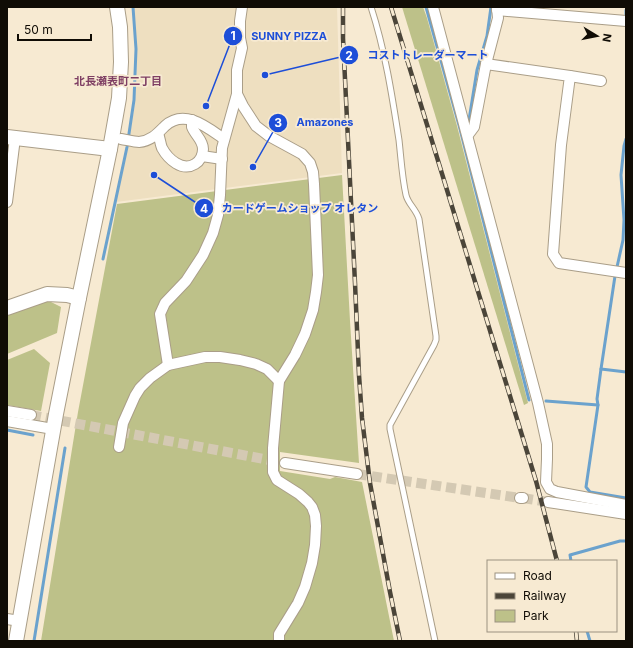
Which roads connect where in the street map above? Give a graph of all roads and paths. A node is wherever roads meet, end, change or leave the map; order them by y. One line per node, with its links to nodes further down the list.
1 (117, 7): 17 (street)
2 (242, 7): 10 (street)
3 (371, 7): 39 (lane)
4 (433, 7): 13 (street)
5 (497, 8): 6 (street); 7 (street)
6 (626, 21)
7 (486, 64): 8 (street); 13 (street)
8 (570, 76): 9 (street); 21 (street)
9 (601, 81)
10 (237, 94): 16 (street); 25 (street)
11 (192, 120): 12 (street); 16 (street); 18 (street)
12 (158, 134): 15 (street); 18 (street)
13 (468, 136): 34 (street)
14 (11, 137): 17 (street); 20 (street)
15 (126, 140)
16 (224, 140): 19 (street)
17 (110, 149): 22 (street)
18 (202, 156): 19 (street)
19 (222, 159): 24 (street)
20 (7, 202)
21 (626, 273)
22 (79, 298): 23 (street); 29 (street)
23 (7, 308)
24 (168, 365): 25 (street); 30 (street)
25 (279, 381): 38 (street)
26 (7, 411): 27 (street)
27 (32, 415)
28 (7, 421): 29 (street)
29 (53, 429): 36 (street)
30 (119, 447)
31 (285, 463): 32 (street)
32 (357, 474)
33 (548, 502): 35 (street)
34 (626, 505)
35 (626, 514)
36 (13, 620): 37 (street)
37 (16, 641)
38 (278, 641)
39 (435, 641)

